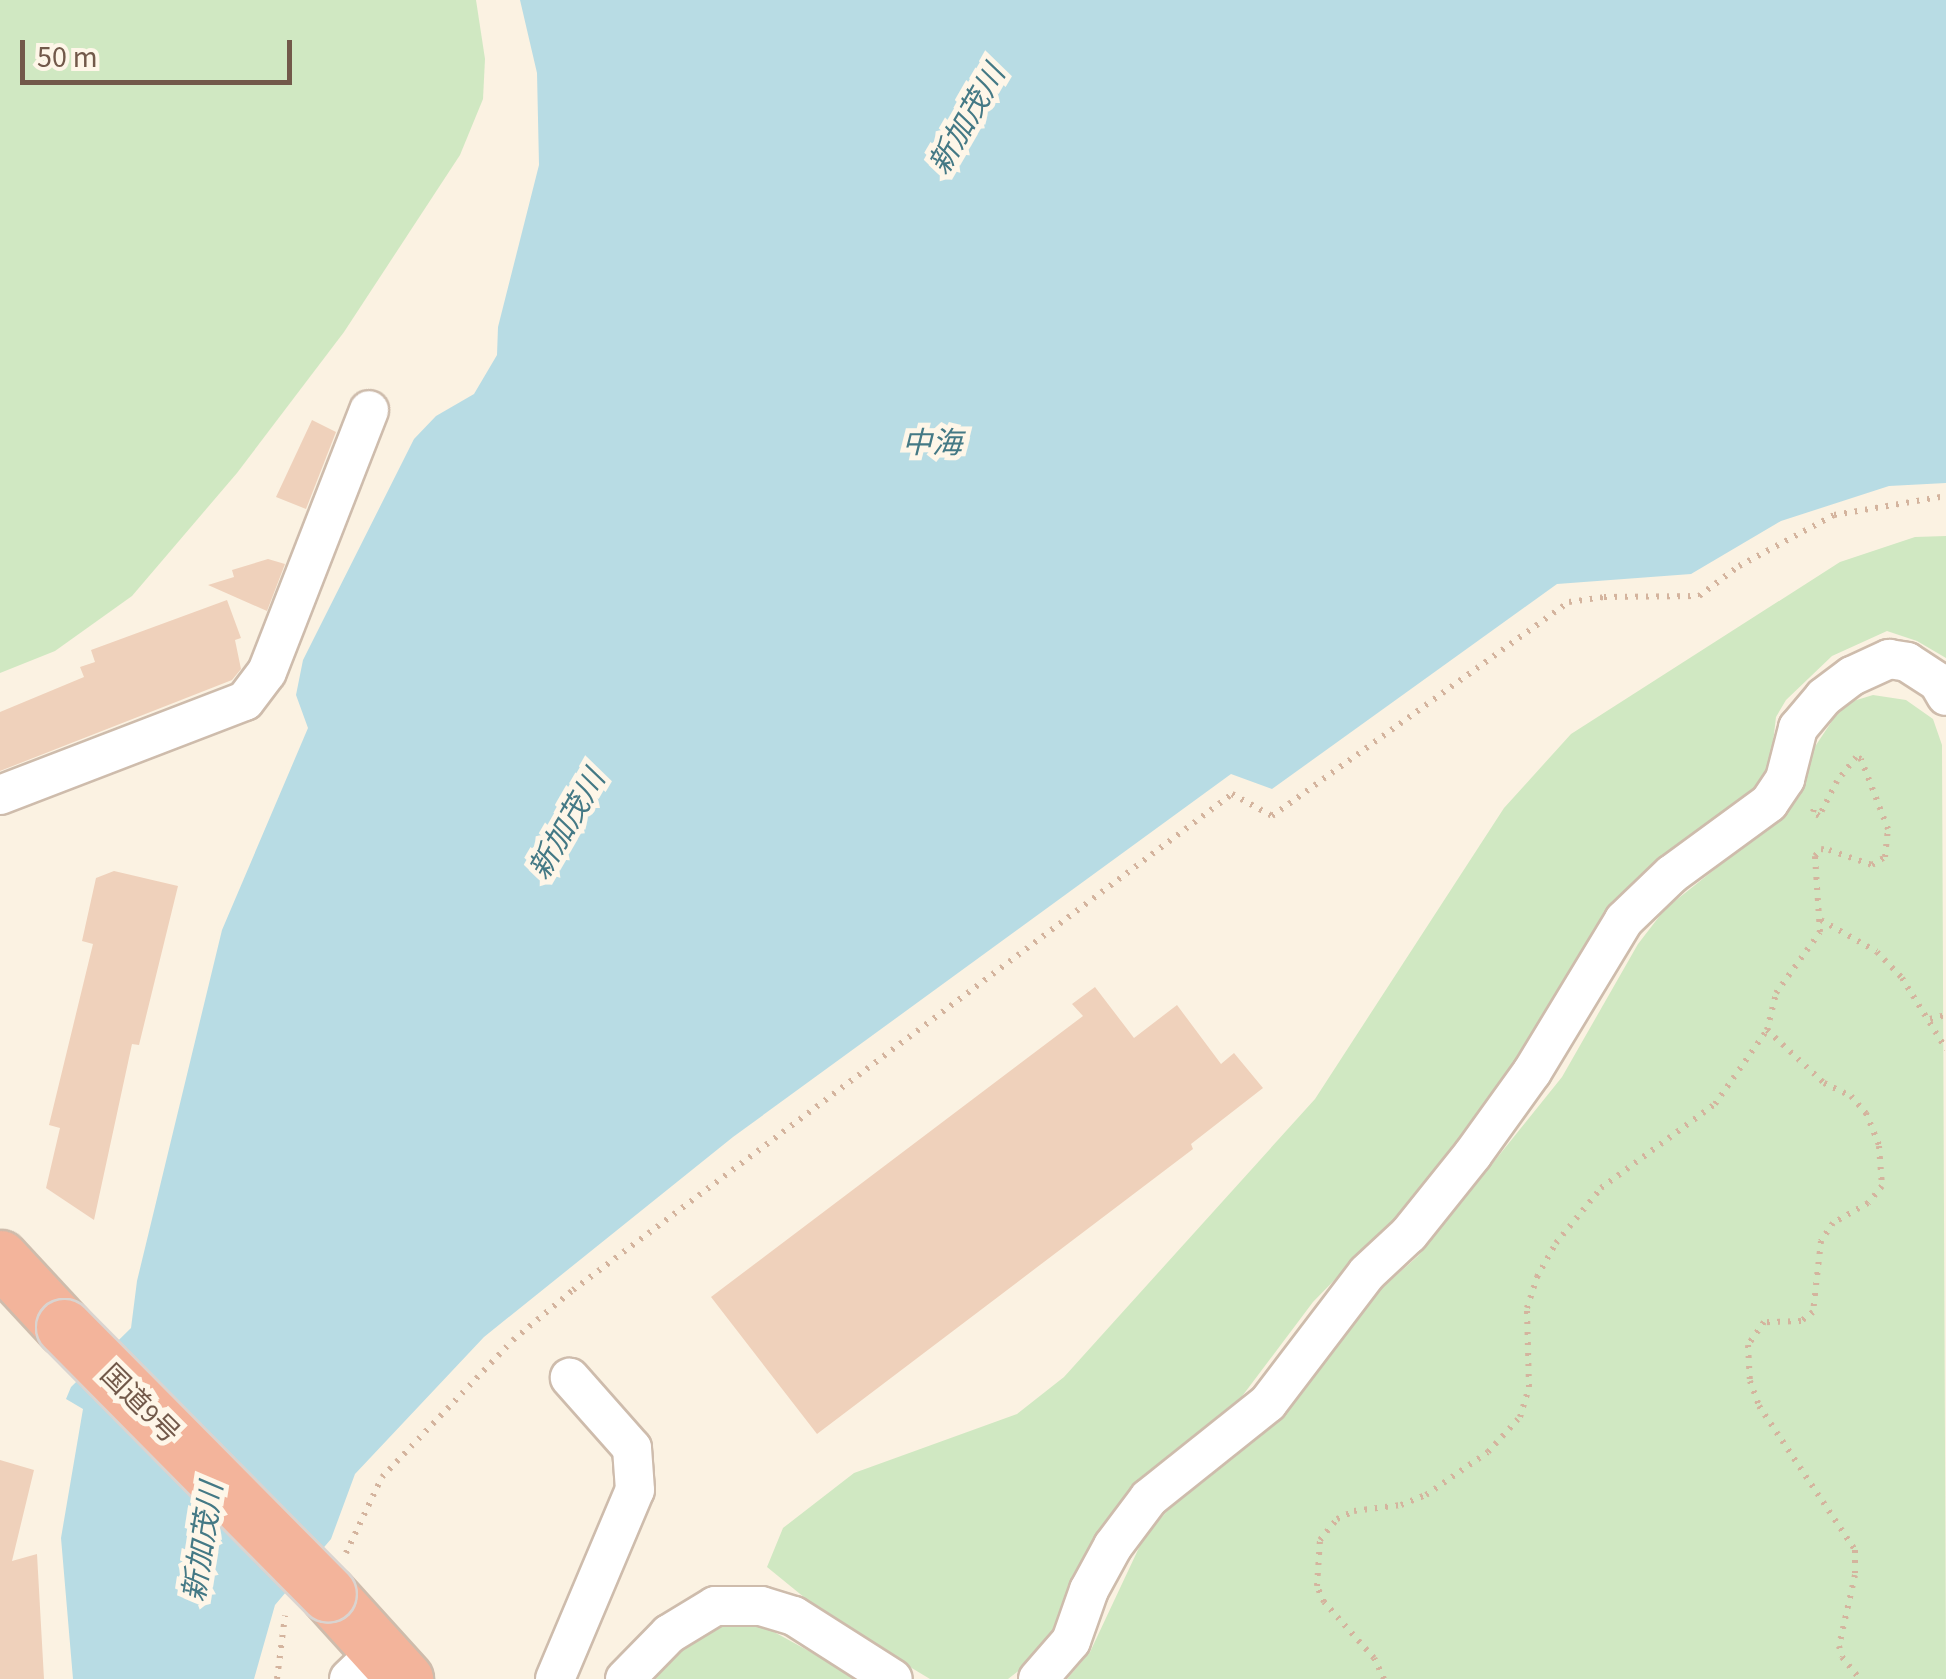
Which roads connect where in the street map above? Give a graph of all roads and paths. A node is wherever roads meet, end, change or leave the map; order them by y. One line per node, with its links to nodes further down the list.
1 (368, 410): 5 (street)
2 (1946, 496): 13 (path)
3 (1946, 696): 19 (street)
4 (1822, 784): 6 (path)
5 (0, 795)
6 (1821, 920): 8 (path); 9 (path)
7 (1946, 1016): 8 (path)
8 (1930, 1019): 10 (path)
9 (1767, 1030): 20 (path); 21 (path)
10 (1946, 1049)
11 (0, 1258): 13 (highway, 国道9号, bridge)
12 (570, 1378): 16 (street)
13 (319, 1588): 14 (highway, 国道9号); 15 (path)
14 (378, 1670)
15 (277, 1679)
16 (555, 1679)
17 (625, 1679): 18 (street)
18 (894, 1679)
19 (1038, 1679)
20 (1384, 1679)
21 (1860, 1679)

